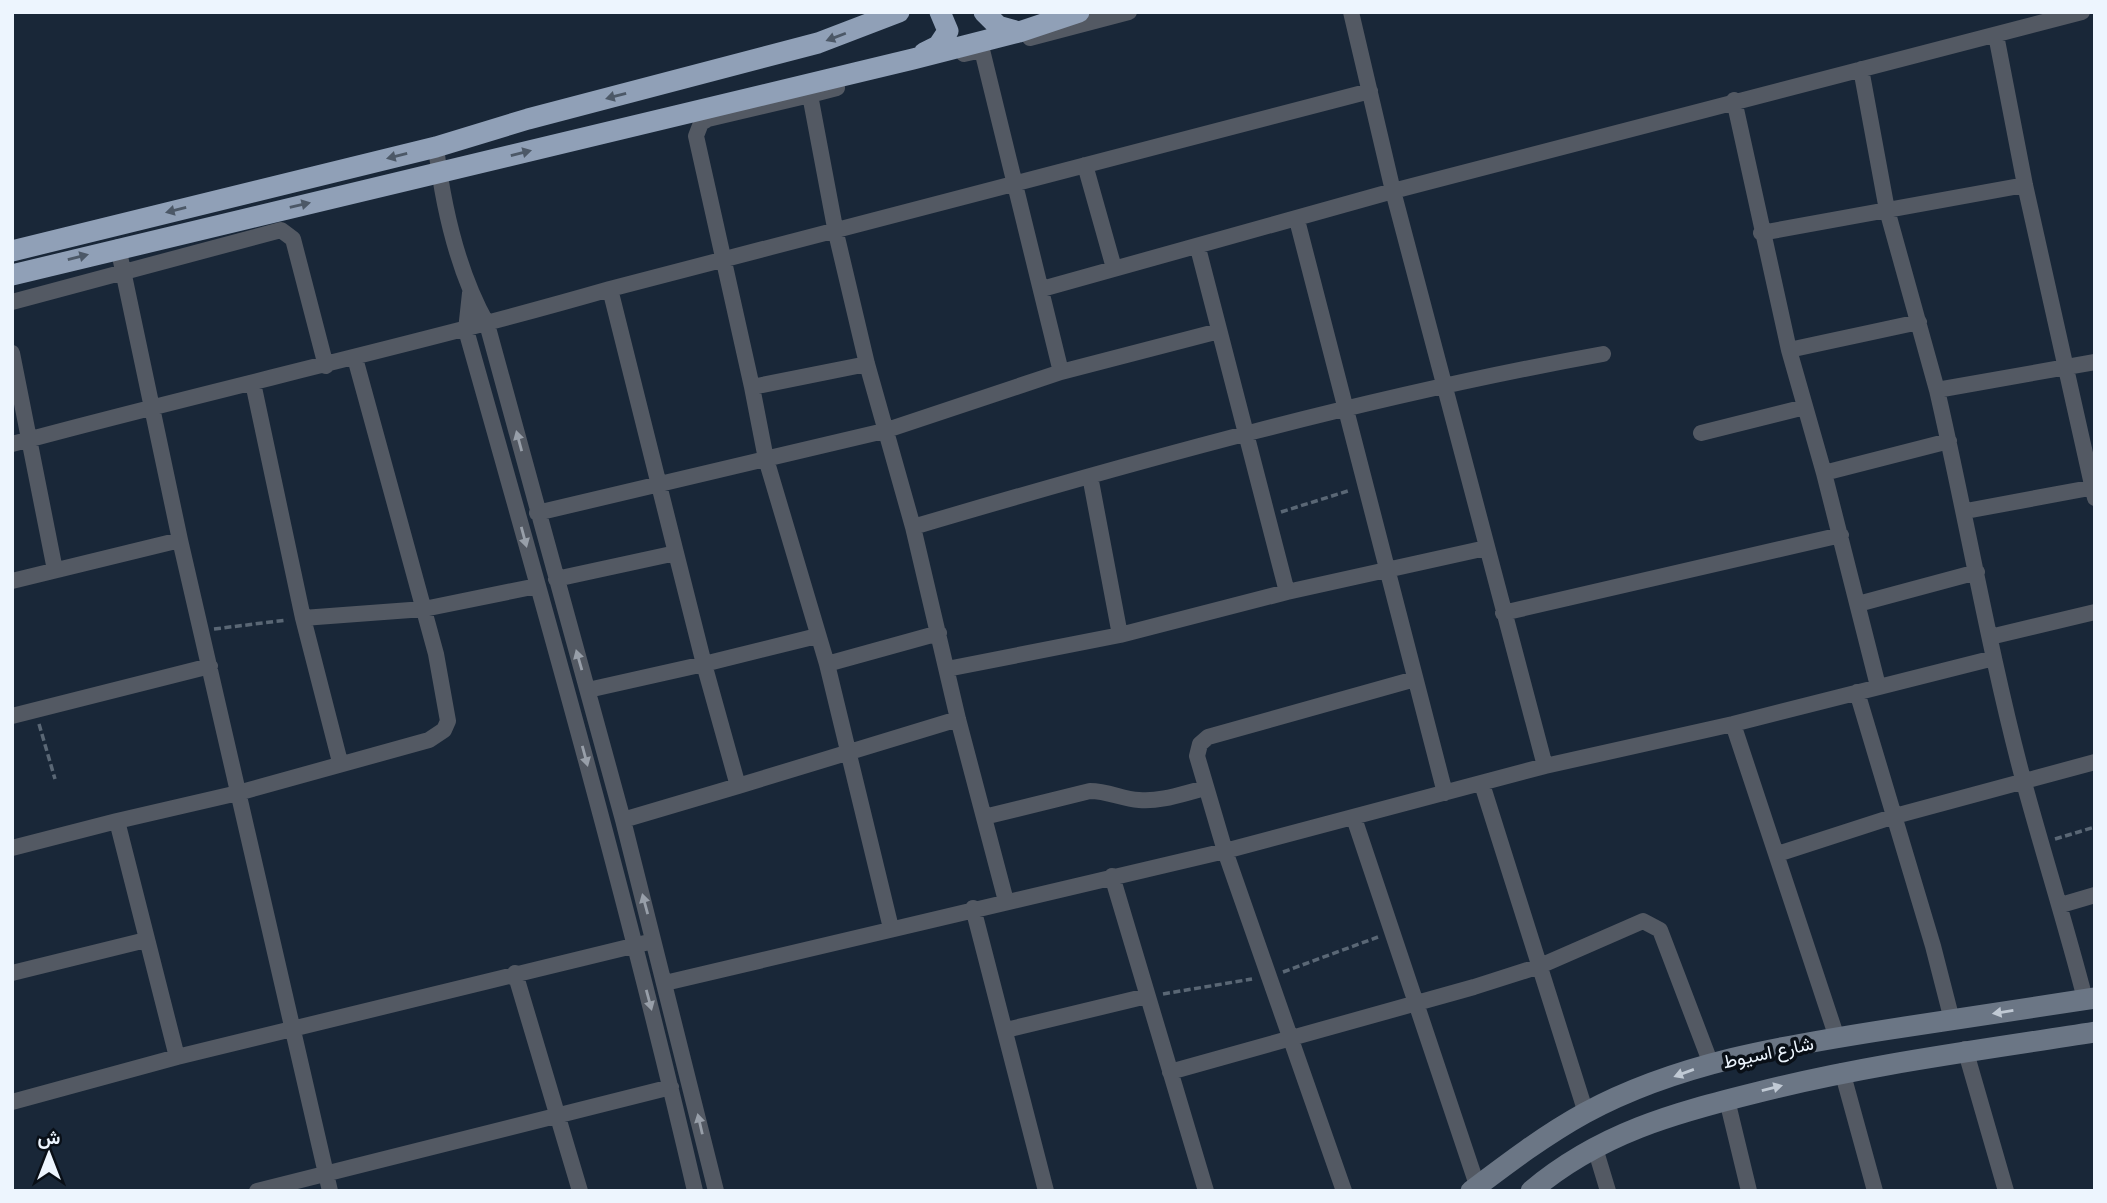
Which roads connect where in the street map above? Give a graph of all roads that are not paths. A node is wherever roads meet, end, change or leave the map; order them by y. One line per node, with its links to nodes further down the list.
1 (899, 12): 16 (highway, one-way to 16)
2 (940, 12): 11 (highway)
3 (984, 12): 8 (highway)
4 (1079, 12): 8 (highway)
5 (1129, 12): 10 (street)
6 (1351, 12): 13 (street)
7 (2081, 12): 9 (street)
8 (1019, 32): 11 (highway)
9 (1996, 35): 12 (street); 20 (street)
10 (982, 50): 14 (street); 19 (street)
11 (913, 59): 18 (highway, one-way to 11)
12 (1861, 69): 15 (street); 22 (street)
13 (1370, 91): 17 (street); 21 (street)
14 (810, 95): 24 (street); 29 (street)
15 (1734, 100): 21 (street); 25 (street)
16 (436, 146): 18 (street); 28 (highway, one-way to 28)
17 (1085, 164): 19 (street); 30 (street)
18 (439, 173): 26 (highway, one-way to 18); 35 (street)
19 (1013, 183): 24 (street); 34 (street)
20 (2025, 185): 22 (street); 48 (street)
21 (1393, 191): 23 (street); 51 (street)
22 (1887, 210): 25 (street); 37 (street)
23 (1297, 220): 27 (street); 56 (street)
24 (836, 233): 29 (street); 46 (street)
25 (1761, 233): 41 (street)
26 (118, 247): 31 (street); 32 (highway, one-way to 26)
27 (1198, 248): 30 (street); 40 (street)
28 (12, 251)
29 (724, 261): 33 (street); 52 (street)
30 (1114, 268): 34 (street)
31 (123, 273): 36 (street); 47 (street); 54 (street)
32 (12, 275)
33 (610, 289): 38 (street); 66 (street)
34 (1042, 289): 49 (street)
35 (470, 293): 38 (street); 39 (street)
36 (12, 302)
37 (1919, 322): 41 (street); 53 (street)
38 (487, 324): 39 (street); 69 (street, one-way to 38)
39 (466, 330): 44 (street); 80 (street, one-way to 80)
40 (1219, 331): 49 (street); 59 (street)
41 (1789, 350): 55 (street)
42 (12, 353): 60 (street)
43 (1603, 354): 51 (street)
44 (355, 358): 47 (street); 83 (street)
45 (2095, 362): 48 (street)
46 (867, 364): 52 (street); 57 (street)
47 (326, 366): 50 (street)
48 (2065, 366): 53 (street); 67 (street)
49 (1061, 372): 57 (street)
50 (254, 383): 54 (street); 86 (street)
51 (1446, 383): 56 (street); 73 (street)
52 (752, 387): 63 (street)
53 (1937, 390): 61 (street)
54 (153, 405): 60 (street); 72 (street)
55 (1805, 407): 58 (street); 64 (street)
56 (1347, 409): 59 (street); 75 (street)
57 (884, 431): 63 (street); 70 (street)
58 (1701, 433)
59 (1246, 435): 65 (street); 81 (street)
60 (30, 439): 62 (street); 76 (street)
61 (1949, 441): 64 (street); 68 (street)
62 (12, 444)
63 (766, 459): 66 (street); 89 (street)
64 (1824, 473): 71 (street)
65 (1090, 476): 70 (street); 88 (street)
66 (659, 486): 69 (street); 74 (street)
67 (2094, 491): 68 (street)
68 (1966, 511): 77 (street)
69 (537, 513): 78 (street)
70 (913, 527): 87 (street)
71 (1840, 535): 82 (street); 85 (street)
72 (180, 540): 76 (street); 94 (street)
73 (1486, 548): 75 (street); 85 (street)
74 (676, 553): 78 (street); 92 (street)
75 (1387, 568): 81 (street); 96 (street)
76 (55, 570): 79 (street)
77 (1977, 572): 82 (street); 90 (street)
78 (556, 579): 98 (street, one-way to 78)
79 (12, 580)
80 (537, 586): 83 (street); 129 (street, one-way to 129)
81 (1287, 592): 88 (street)
82 (1858, 604): 97 (street)
83 (424, 609): 86 (street); 104 (street)
84 (2095, 612): 90 (street)
85 (1503, 613): 106 (street)
86 (303, 618): 104 (street)
87 (939, 633): 93 (street); 95 (street)
88 (1120, 635): 95 (street)
89 (817, 636): 92 (street); 93 (street)
90 (1990, 637): 91 (street)
91 (1994, 657): 97 (street); 107 (street)
92 (704, 664): 98 (street); 109 (street)
93 (827, 664): 103 (street)
94 (211, 666): 100 (street); 111 (street)
95 (947, 669): 101 (street)
96 (1415, 679): 110 (street); 112 (street)
97 (1878, 686): 99 (street)
98 (587, 690): 116 (street)
99 (1857, 692): 102 (street); 113 (street)
100 (12, 716)
101 (958, 719): 103 (street); 114 (street)
102 (1733, 724): 106 (street); 120 (street)
103 (848, 754): 109 (street); 126 (street)
104 (340, 762): 111 (street)
105 (2095, 762): 107 (street)
106 (1545, 766): 108 (street)
107 (2024, 781): 113 (street); 124 (street)
108 (1482, 784): 112 (street); 130 (street)
109 (738, 786): 116 (street)
110 (1206, 788): 114 (street); 119 (street)
111 (238, 793): 117 (street); 139 (street)
112 (1445, 793): 115 (street)
113 (1895, 816): 120 (street); 138 (street)
114 (984, 817): 123 (street)
115 (1354, 818): 119 (street); 136 (street)
116 (623, 820): 128 (street, one-way to 116)
117 (117, 821): 118 (street); 127 (street)
118 (12, 848)
119 (1225, 851): 121 (street); 144 (street)
120 (1778, 854): 141 (street)
121 (1112, 876): 123 (street); 134 (street)
122 (2095, 895): 124 (street)
123 (1006, 901): 125 (street)
124 (2061, 905): 135 (street)
125 (974, 908): 126 (street); 140 (street)
126 (891, 928): 133 (street)
127 (146, 940): 131 (street); 146 (street)
128 (654, 941): 129 (street); 133 (street)
129 (635, 945): 132 (street); 150 (street, one-way to 150)
130 (1540, 966): 136 (street); 147 (street); 154 (street)
131 (12, 973)
132 (515, 973): 139 (street); 155 (street)
133 (666, 983): 164 (street, one-way to 133)
134 (1147, 996): 140 (street); 149 (street)
135 (2090, 998): 137 (street, شارع اسيوط)
136 (1418, 1004): 144 (street); 159 (street)
137 (2039, 1006): 138 (street, شارع اسيوط, one-way to 138); 143 (street)
138 (1952, 1020): 141 (street, شارع اسيوط)
139 (293, 1028): 146 (street); 158 (street)
140 (1006, 1030): 165 (street)
141 (1837, 1038): 147 (street, شارع اسيوط)
142 (2093, 1038): 143 (street, شارع اسيوط)
143 (2044, 1039): 145 (street, شارع اسيوط)
144 (1293, 1040): 149 (street); 167 (street)
145 (1965, 1049): 148 (street, شارع اسيوط); 172 (street)
146 (177, 1057): 153 (street)
147 (1711, 1064): 151 (street, شارع اسيوط, one-way to 151)
148 (1842, 1071): 152 (street, شارع اسيوط, one-way to 148); 171 (street)
149 (1170, 1072): 166 (street)
150 (671, 1087): 155 (street); 163 (street)
151 (1626, 1094): 154 (street, شارع اسيوط); 156 (street)
152 (1727, 1100): 156 (street, شارع اسيوط); 170 (street)
153 (12, 1102)
154 (1586, 1113): 159 (street, شارع اسيوط)
155 (556, 1114): 158 (street); 162 (street)
156 (1636, 1126): 157 (street, شارع اسيوط)
157 (1595, 1148): 168 (street, شارع اسيوط); 169 (street)
158 (325, 1172): 160 (street); 161 (street)
159 (1476, 1189)
160 (257, 1191)
161 (330, 1191)
162 (580, 1191)
163 (695, 1191)
164 (716, 1191)
165 (1046, 1191)
166 (1206, 1191)
167 (1344, 1191)
168 (1531, 1191)
169 (1608, 1191)
170 (1749, 1191)
171 (1875, 1191)
172 (2006, 1191)

